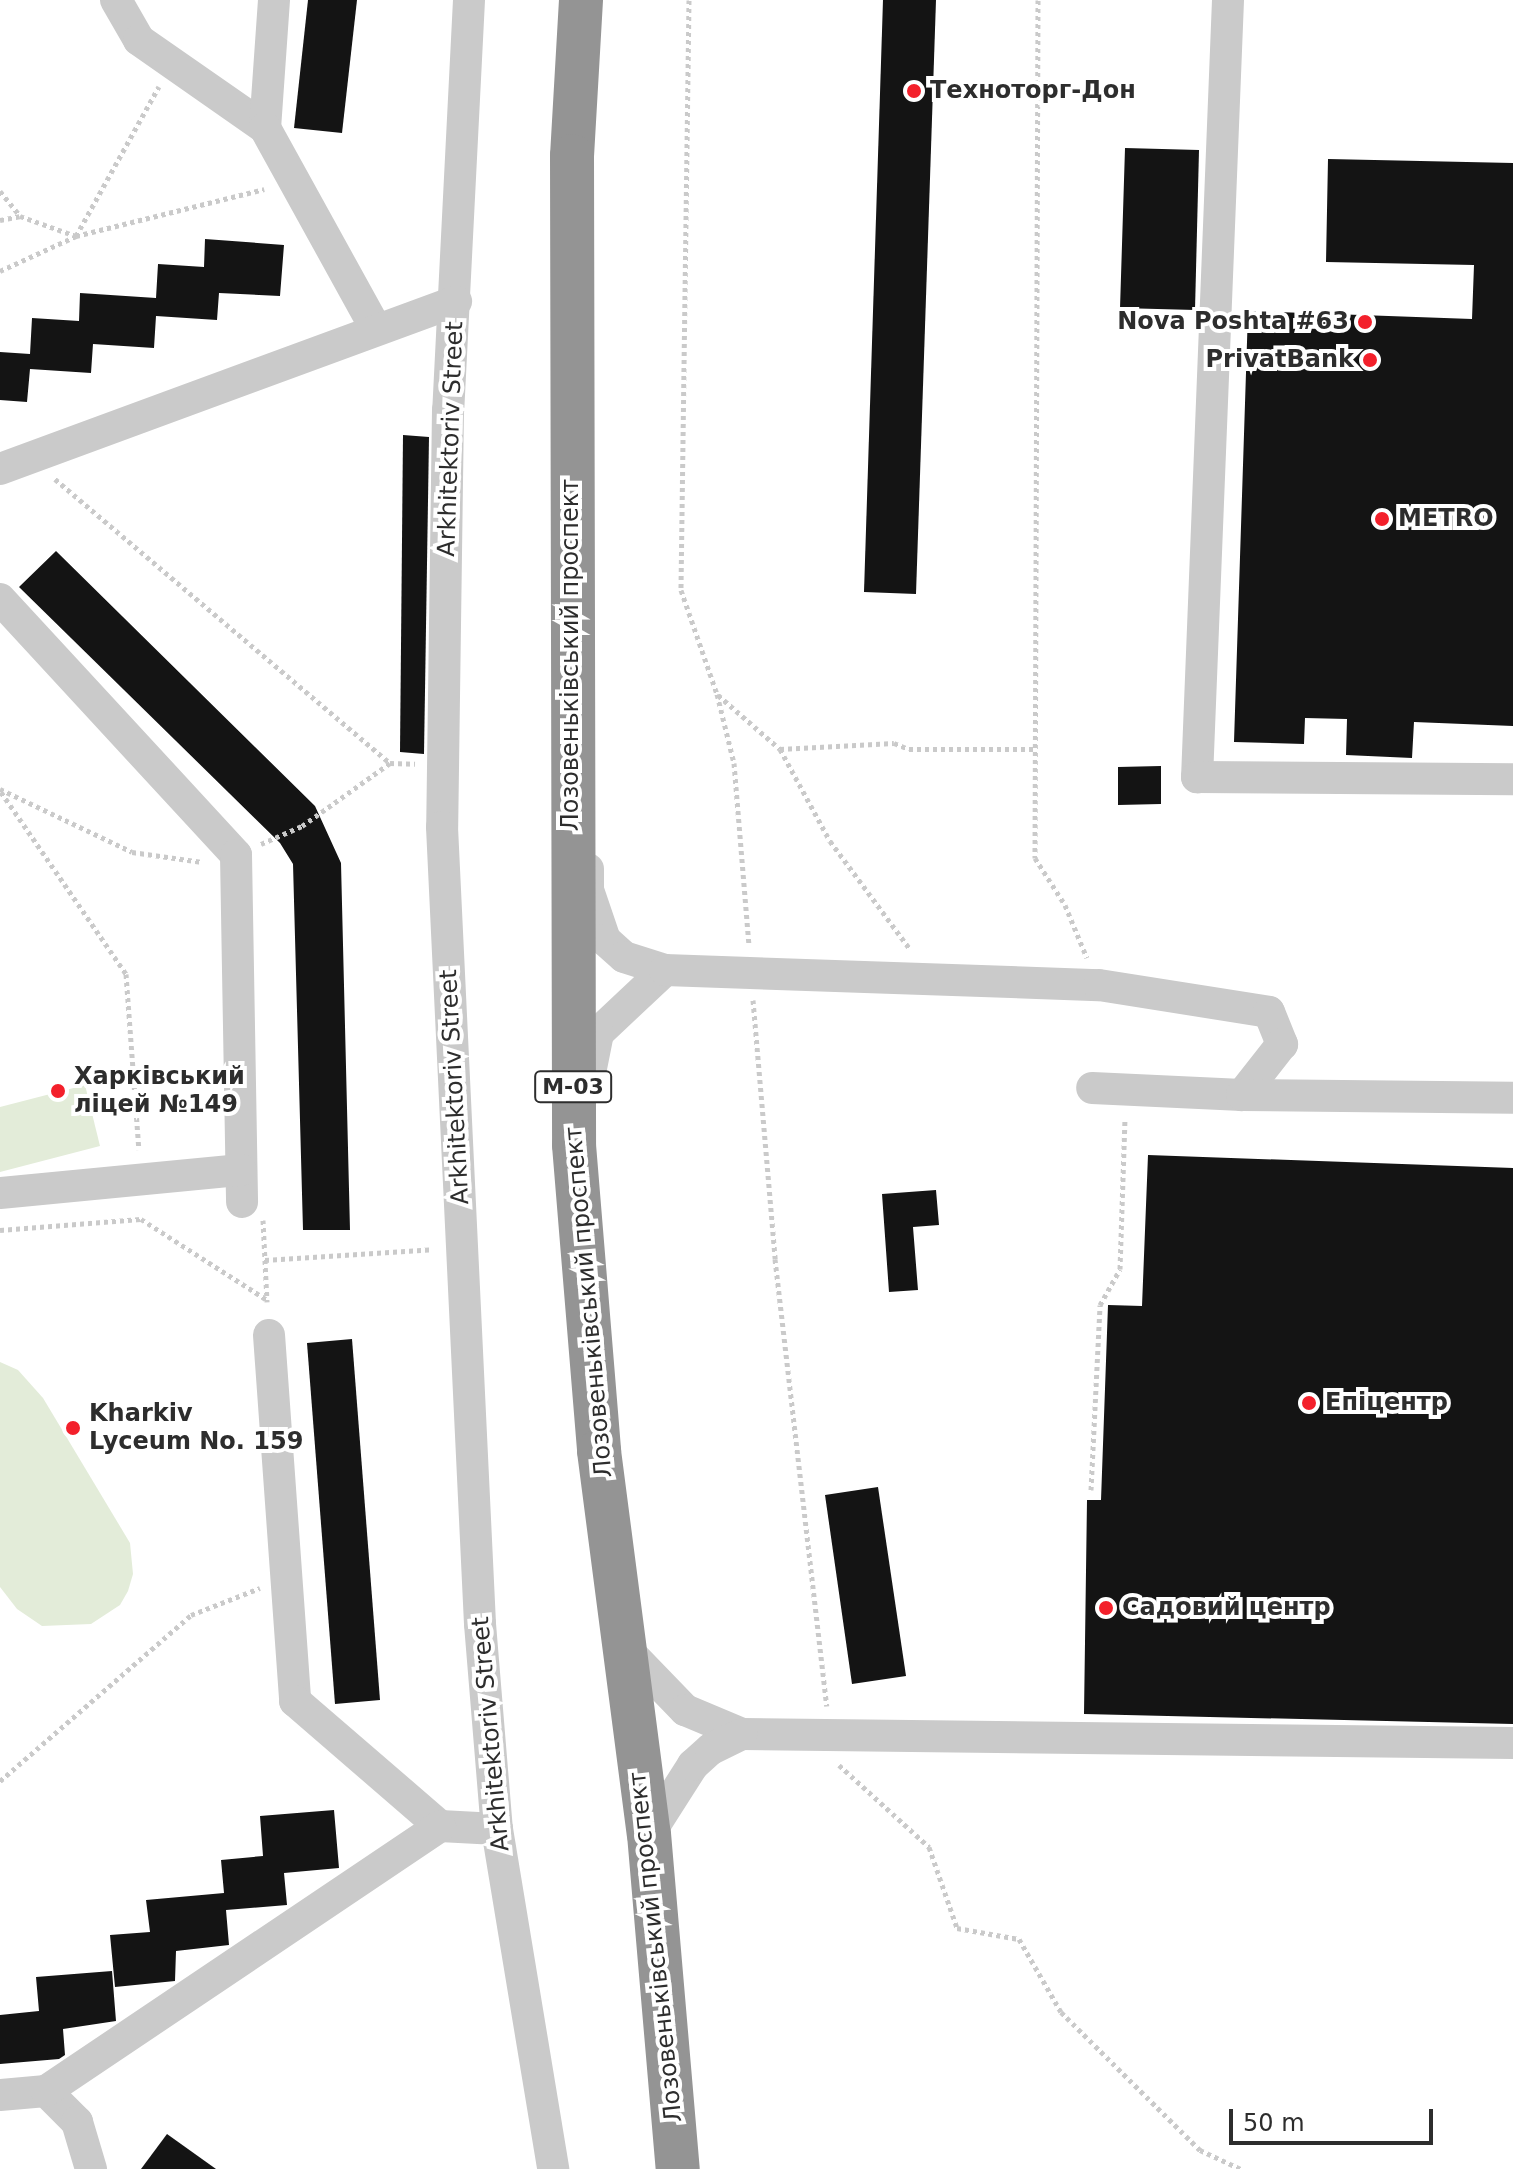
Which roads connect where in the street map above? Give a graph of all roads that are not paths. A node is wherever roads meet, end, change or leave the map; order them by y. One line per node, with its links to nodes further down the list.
1 (116, 0): 6 (street)
2 (274, 0): 6 (street)
3 (469, 0): 7 (street, Arkhitektoriv Street)
4 (581, 0): 11 (highway, Лозовеньківський проспект / М-03)
5 (1228, 0): 12 (street)
6 (265, 128): 8 (street)
7 (456, 301): 8 (street); 24 (street, Arkhitektoriv Street)
8 (375, 327): 9 (street)
9 (0, 469)
10 (0, 599): 17 (street)
11 (571, 747): 13 (street); 18 (highway, Лозовеньківський проспект / М-03)
12 (1513, 779)
13 (665, 970): 15 (street); 18 (street)
14 (1092, 1088): 15 (street)
15 (1242, 1095): 16 (street)
16 (1513, 1098)
17 (0, 1193)
18 (582, 1268): 20 (highway, Лозовеньківський проспект / М-03)
19 (269, 1335): 23 (street)
20 (622, 1645): 21 (street); 25 (highway, Лозовеньківський проспект / М-03)
21 (742, 1734): 22 (street); 25 (street)
22 (1513, 1743)
23 (440, 1826): 24 (street); 26 (street)
24 (497, 1829): 29 (street, Arkhitektoriv Street)
25 (649, 1834): 30 (highway, Лозовеньківський проспект / М-03)
26 (46, 2091): 27 (street); 28 (street)
27 (0, 2095)
28 (91, 2169)
29 (553, 2169)
30 (678, 2169)

